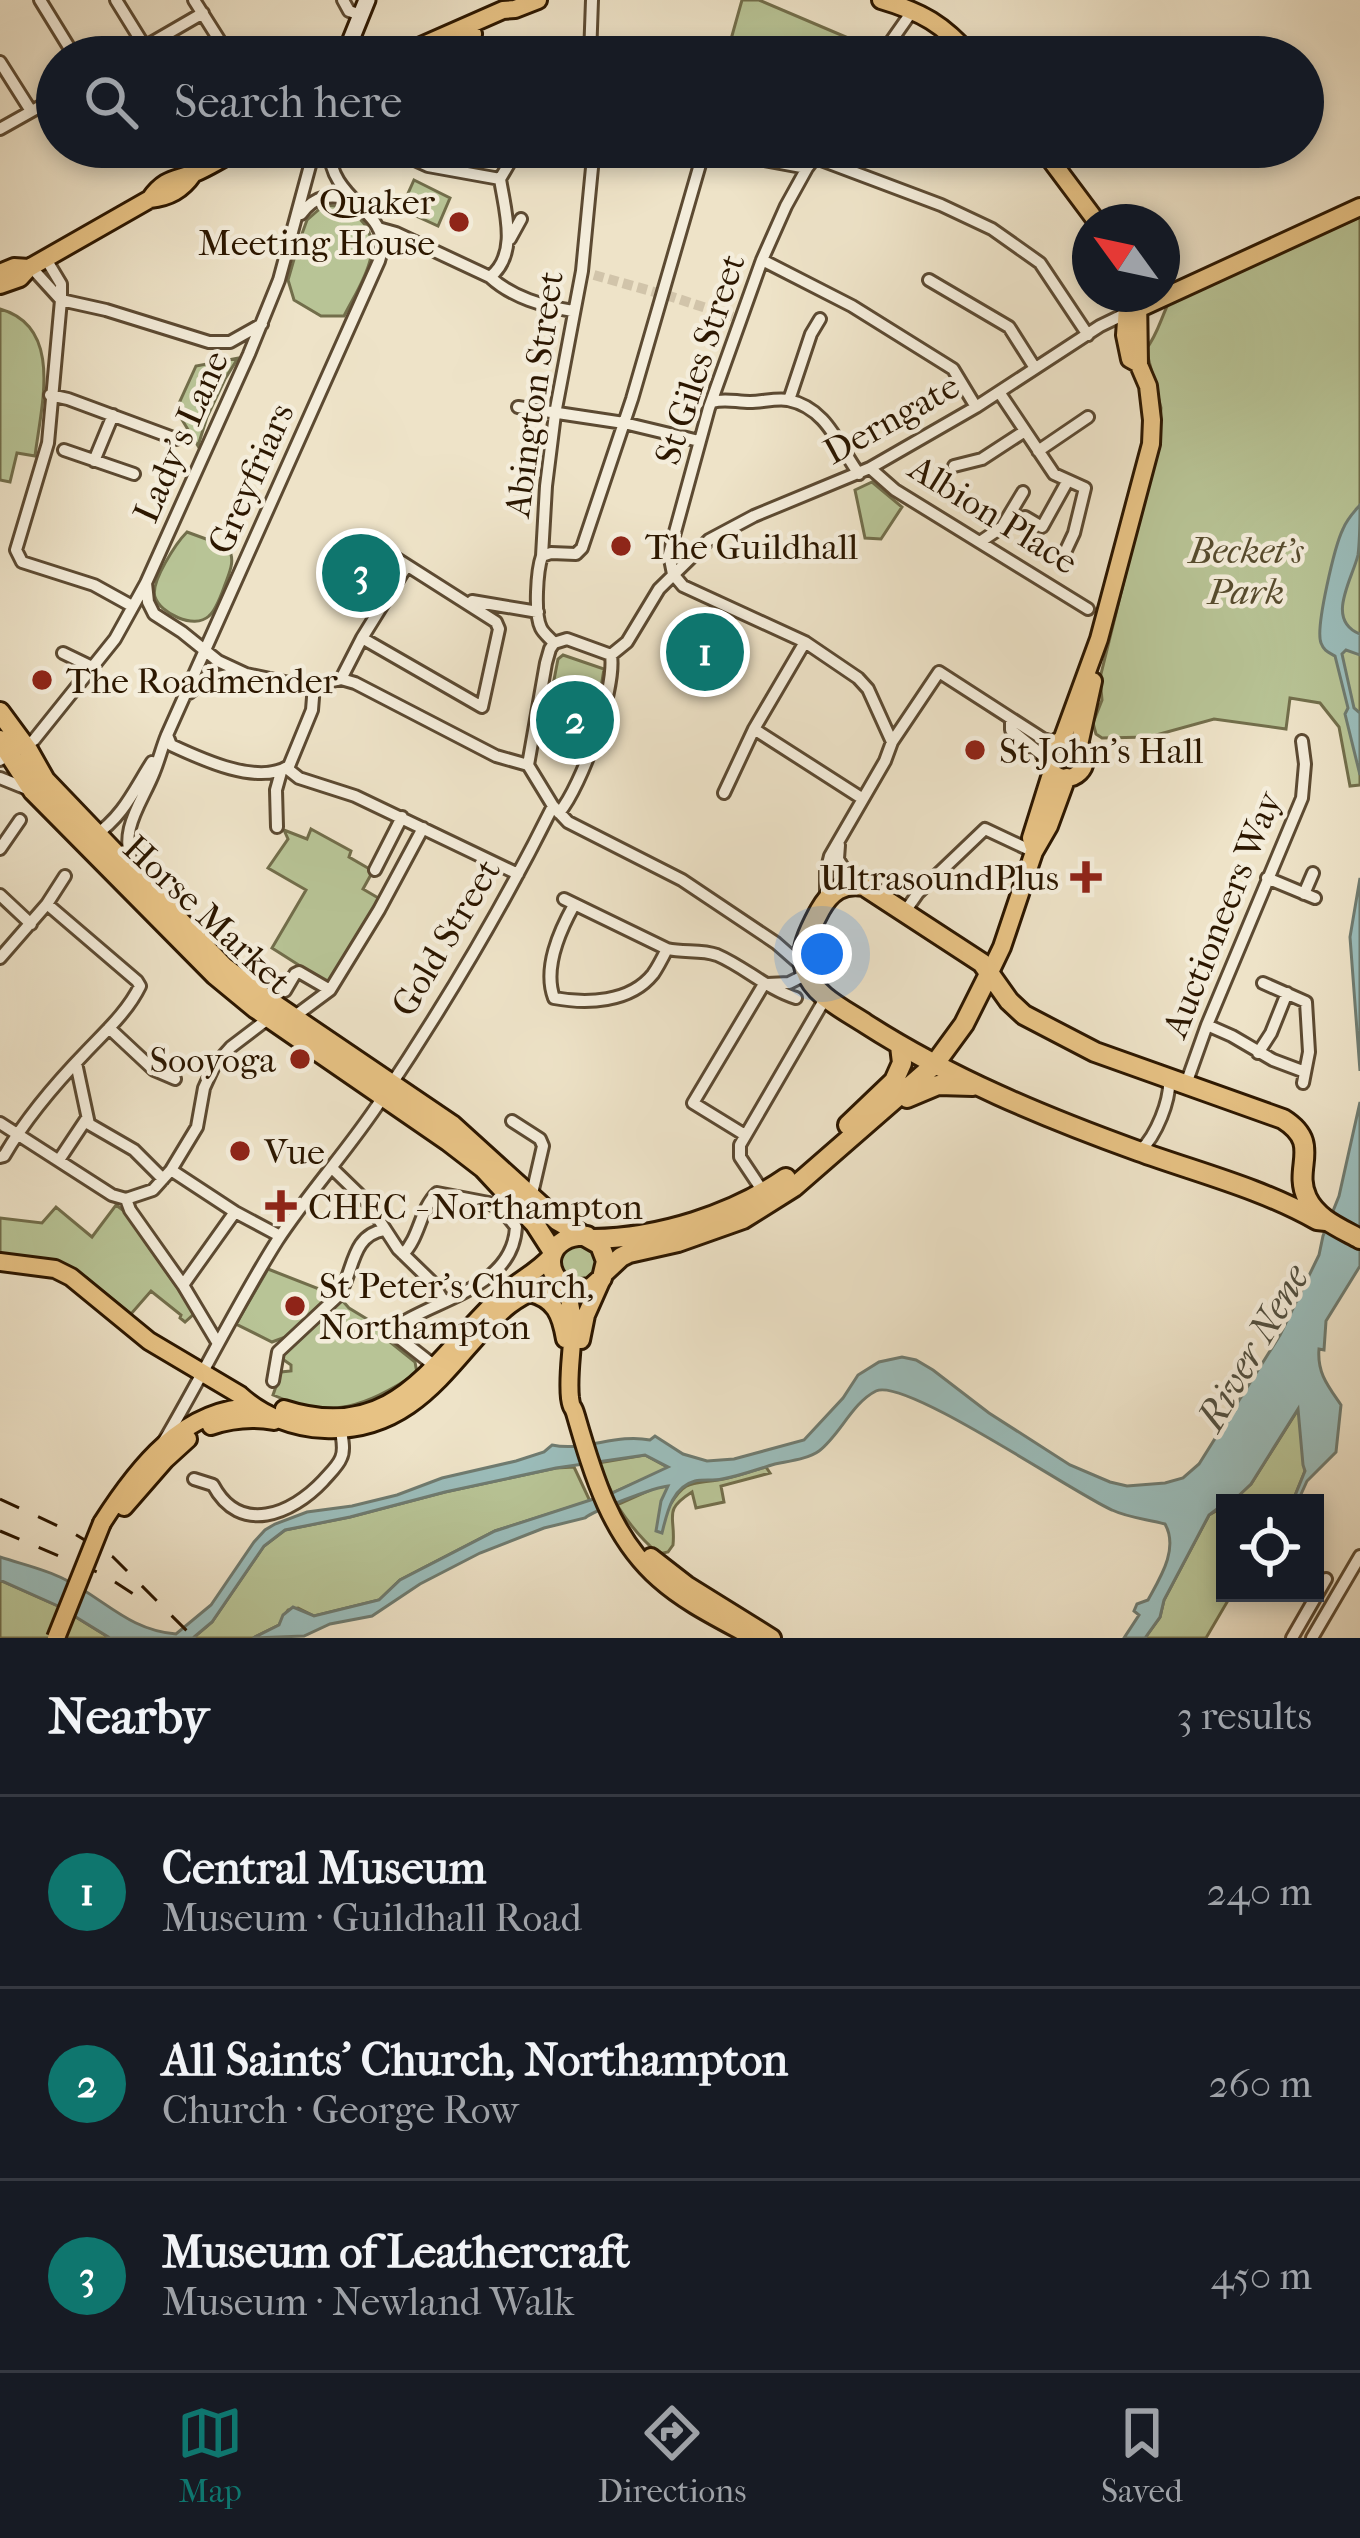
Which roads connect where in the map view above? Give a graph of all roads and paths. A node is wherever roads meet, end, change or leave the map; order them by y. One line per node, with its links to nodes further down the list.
1 (40, 0): 12 (street)
2 (116, 0): 13 (street)
3 (194, 0): 11 (street)
4 (343, 0): 9 (street)
5 (538, 0): 10 (main road)
6 (592, 0): 19 (street)
7 (880, 0): 8 (main road)
8 (919, 5): 20 (street); 21 (main road)
9 (364, 8): 16 (street)
10 (515, 9): 17 (main road); 18 (main road)
11 (203, 14): 14 (street); 15 (street)
12 (62, 36)
13 (138, 36)
14 (164, 36)
15 (217, 36)
16 (353, 36)
17 (444, 36)
18 (468, 36)
19 (590, 36)
20 (896, 36)
21 (952, 36)
22 (0, 62): 24 (street)
23 (36, 108): 24 (street)
24 (31, 111): 25 (street)
25 (0, 129)
26 (205, 168): 45 (main road)
27 (309, 168): 40 (street, Lady's Lane)
28 (333, 168): 37 (street)
29 (439, 168): 36 (street)
30 (506, 168): 36 (street)
31 (592, 168): 52 (street, Abington Street)
32 (699, 168): 69 (street)
33 (809, 168): 44 (street, St Giles Street)
34 (842, 168): 58 (street)
35 (1057, 168): 38 (main road)
36 (500, 179): 43 (street)
37 (351, 199): 40 (street); 42 (street)
38 (1084, 204)
39 (1360, 208): 50 (main road)
40 (298, 219): 57 (street, Lady's Lane)
41 (521, 219): 43 (street)
42 (378, 228): 47 (street); 99 (street, Greyfriars)
43 (508, 242): 47 (street)
44 (761, 260): 64 (street, St Giles Street); 66 (street)
45 (35, 265): 46 (main road); 49 (main road); 51 (street)
46 (0, 272)
47 (490, 277): 52 (street)
48 (929, 280): 60 (street)
49 (0, 285)
50 (1180, 287)
51 (61, 299): 57 (street); 62 (street)
52 (573, 311): 67 (street, Abington Street)
53 (1120, 312): 58 (street, Derngate)
54 (1130, 312): 59 (main road)
55 (1155, 312): 59 (main road)
56 (820, 319): 63 (street)
57 (262, 324): 93 (street, Lady's Lane)
58 (1088, 335): 60 (street, Derngate)
59 (1140, 359): 121 (main road)
60 (1035, 368): 61 (street, Derngate)
61 (999, 392): 66 (street, Derngate); 70 (street)
62 (50, 395): 68 (street); 87 (street)
63 (789, 400): 64 (street); 78 (street, Albion Place)
64 (712, 402): 73 (street, St Giles Street)
65 (518, 407): 67 (street)
66 (976, 407): 78 (street, Derngate)
67 (555, 414): 69 (street); 89 (street, Abington Street)
68 (113, 415): 72 (street); 76 (street)
69 (624, 423): 73 (street); 89 (street)
70 (1025, 430): 75 (street); 77 (street)
71 (1087, 436): 75 (street)
72 (176, 439)
73 (700, 441): 83 (street, St Giles Street)
74 (64, 450): 76 (street)
75 (1038, 451): 80 (street)
76 (94, 461): 79 (street)
77 (954, 466)
78 (864, 471): 84 (street, Albion Place); 88 (street, Derngate)
79 (134, 474)
80 (1067, 482): 82 (street); 90 (street)
81 (1023, 492): 84 (street)
82 (1025, 518)
83 (674, 539): 88 (street); 92 (street, St Giles Street)
84 (980, 542): 97 (street, Albion Place)
85 (1, 550): 87 (street)
86 (386, 552): 91 (street)
87 (17, 553): 95 (street)
88 (694, 554): 92 (street, Derngate)
89 (542, 556): 98 (street, Abington Street)
90 (1060, 563)
91 (406, 567): 94 (street); 102 (street)
92 (673, 574): 103 (street); 107 (street, Derngate)
93 (146, 583): 95 (street, Lady's Lane); 101 (street)
94 (463, 600): 96 (street); 100 (street)
95 (132, 606): 108 (street, Lady's Lane)
96 (515, 608): 98 (street); 100 (street)
97 (1088, 609)
98 (538, 612): 104 (street)
99 (218, 621): 101 (street); 105 (street, Greyfriars)
100 (499, 629): 102 (street)
101 (182, 632): 105 (street)
102 (362, 638): 110 (street)
103 (805, 642): 115 (street); 118 (street)
104 (554, 643): 107 (street); 122 (street)
105 (206, 651): 109 (street); 112 (street, Greyfriars)
106 (63, 652): 108 (street)
107 (611, 655): 130 (street, Gold Street)
108 (92, 668): 114 (street, Lady's Lane)
109 (246, 674): 111 (street); 112 (street)
110 (341, 679): 111 (street); 122 (street)
111 (314, 685): 123 (street)
112 (184, 699): 116 (street, Greyfriars)
113 (3, 716): 114 (street); 120 (highway)
114 (47, 724): 120 (street, Lady's Lane)
115 (754, 729): 127 (street); 129 (street)
116 (167, 735): 119 (street, Greyfriars); 123 (street)
117 (1302, 741): 144 (street, Auctioneers Way)
118 (892, 742): 121 (street); 129 (street)
119 (161, 749): 135 (street, Greyfriars); 143 (street, Greyfriars)
120 (9, 750): 126 (highway, Horse Market); 135 (highway, Horse Market)
121 (1060, 756): 138 (main road)
122 (528, 765): 130 (street)
123 (285, 769): 125 (street); 128 (street)
124 (0, 778): 126 (street)
125 (299, 778): 128 (street); 131 (street)
126 (33, 791): 135 (highway, Horse Market)
127 (724, 793)
128 (277, 797): 133 (street)
129 (863, 799): 136 (street)
130 (556, 809): 141 (street, Gold Street); 153 (street)
131 (402, 818): 134 (street); 139 (street)
132 (20, 820): 137 (street)
133 (277, 827)
134 (423, 828): 141 (street); 161 (street)
135 (91, 838): 143 (highway, Horse Market); 166 (highway, Horse Market)
136 (839, 842): 145 (street); 147 (street)
137 (1, 846)
138 (1034, 852): 149 (street); 151 (main road)
139 (375, 870)
140 (1313, 873): 144 (street)
141 (518, 874): 176 (street, Gold Street)
142 (65, 876): 148 (street)
143 (140, 878): 166 (highway, Horse Market)
144 (1268, 878): 167 (street, Auctioneers Way)
145 (853, 884): 147 (highway); 149 (highway)
146 (0, 895): 150 (street)
147 (826, 900): 152 (highway)
148 (46, 904): 150 (street); 168 (street)
149 (904, 913): 155 (highway)
150 (31, 924): 156 (street)
151 (1008, 928): 155 (main road); 158 (main road); 165 (main road)
152 (807, 939): 153 (street); 157 (highway)
153 (776, 944): 157 (street)
154 (667, 949): 154 (street); 160 (street)
155 (971, 955): 158 (highway)
156 (0, 958)
157 (805, 971): 160 (street); 163 (highway)
158 (990, 972): 165 (highway); 172 (highway)
159 (1263, 983): 162 (street)
160 (764, 984): 164 (street); 181 (street)
161 (330, 991): 166 (street); 166 (street)
162 (1287, 993): 169 (street); 169 (street)
163 (826, 997): 170 (highway); 181 (street)
164 (796, 998)
165 (1009, 1000): 173 (highway)
166 (283, 1009): 175 (street); 176 (highway, Horse Market); 176 (highway, Horse Market)
167 (1208, 1025): 169 (street); 173 (street, Auctioneers Way)
168 (109, 1028): 171 (street); 175 (street)
169 (1258, 1053)
170 (901, 1055): 172 (highway); 191 (highway)
171 (76, 1063): 177 (street); 182 (street)
172 (934, 1065): 174 (highway); 178 (highway)
173 (1178, 1081): 183 (street, Auctioneers Way); 190 (highway)
174 (977, 1086): 178 (highway); 183 (highway)
175 (204, 1088): 188 (street)
176 (388, 1090): 186 (street, Gold Street); 189 (highway); 201 (highway)
177 (87, 1118): 185 (street); 188 (street)
178 (873, 1118): 204 (highway)
179 (512, 1121): 187 (street)
180 (0, 1123): 182 (street)
181 (748, 1131): 191 (street)
182 (17, 1134): 184 (street); 185 (street)
183 (1140, 1152): 194 (highway)
184 (0, 1157)
185 (59, 1160): 193 (street)
186 (332, 1168): 197 (street); 198 (street, Gold Street)
187 (537, 1174): 189 (street); 192 (street)
188 (167, 1175): 193 (street); 195 (street)
189 (512, 1179): 192 (highway)
190 (1302, 1184): 194 (highway); 196 (highway)
191 (764, 1193): 199 (highway)
192 (531, 1198): 199 (highway)
193 (126, 1199): 205 (street)
194 (1277, 1200): 196 (highway)
195 (235, 1212): 198 (street); 205 (street)
196 (1326, 1221): 200 (highway)
197 (384, 1230): 202 (street); 212 (street)
198 (280, 1236): 209 (street, Gold Street)
199 (590, 1238): 201 (highway); 204 (highway)
200 (1360, 1239)
201 (553, 1253): 206 (highway); 210 (main road)
202 (403, 1254): 208 (street); 208 (street)
203 (0, 1262): 211 (main road)
204 (603, 1275): 206 (highway); 214 (main road)
205 (183, 1285): 209 (street)
206 (564, 1287): 207 (main road); 214 (main road)
207 (529, 1292): 210 (main road); 214 (main road)
208 (444, 1302): 210 (street)
209 (218, 1342): 211 (street, Gold Street)
210 (441, 1370): 215 (main road); 216 (main road)
211 (201, 1373): 213 (main road); 215 (main road); 217 (street); 218 (street)
212 (272, 1381)
213 (253, 1407): 215 (main road); 217 (main road)
214 (573, 1409): 220 (main road)
215 (283, 1415): 216 (main road); 221 (main road)
216 (341, 1430): 219 (street)
217 (163, 1446): 218 (main road); 221 (street)
218 (138, 1471): 221 (main road)
219 (194, 1480)
220 (613, 1518): 225 (main road); 226 (main road)
221 (110, 1522): 224 (main road, bridge)
222 (1359, 1551): 228 (street)
223 (1326, 1579): 227 (street)
224 (56, 1638)
225 (754, 1638)
226 (772, 1638)
227 (1292, 1638)
228 (1312, 1638)

